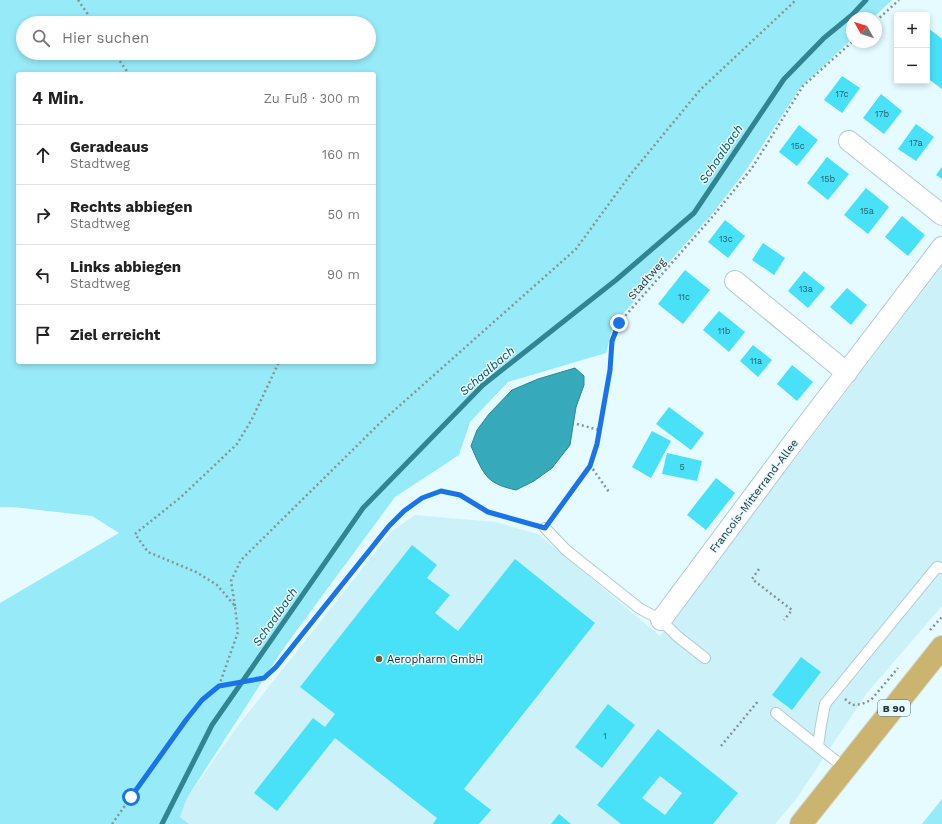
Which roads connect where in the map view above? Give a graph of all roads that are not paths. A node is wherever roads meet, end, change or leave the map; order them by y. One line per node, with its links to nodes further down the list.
1 (849, 141): 2 (street)
2 (942, 215)
3 (942, 248): 5 (street, Francois-Mitterrand-Allee)
4 (735, 281): 5 (street)
5 (847, 373): 8 (street, Francois-Mitterrand-Allee)
6 (545, 528): 8 (lane)
7 (942, 568): 12 (lane)
8 (662, 620): 10 (lane)
9 (934, 641): 13 (main road, B 90)
10 (705, 658)
11 (776, 713): 12 (lane)
12 (818, 746): 13 (lane)
13 (846, 769): 14 (main road, B 90)
14 (801, 824)

